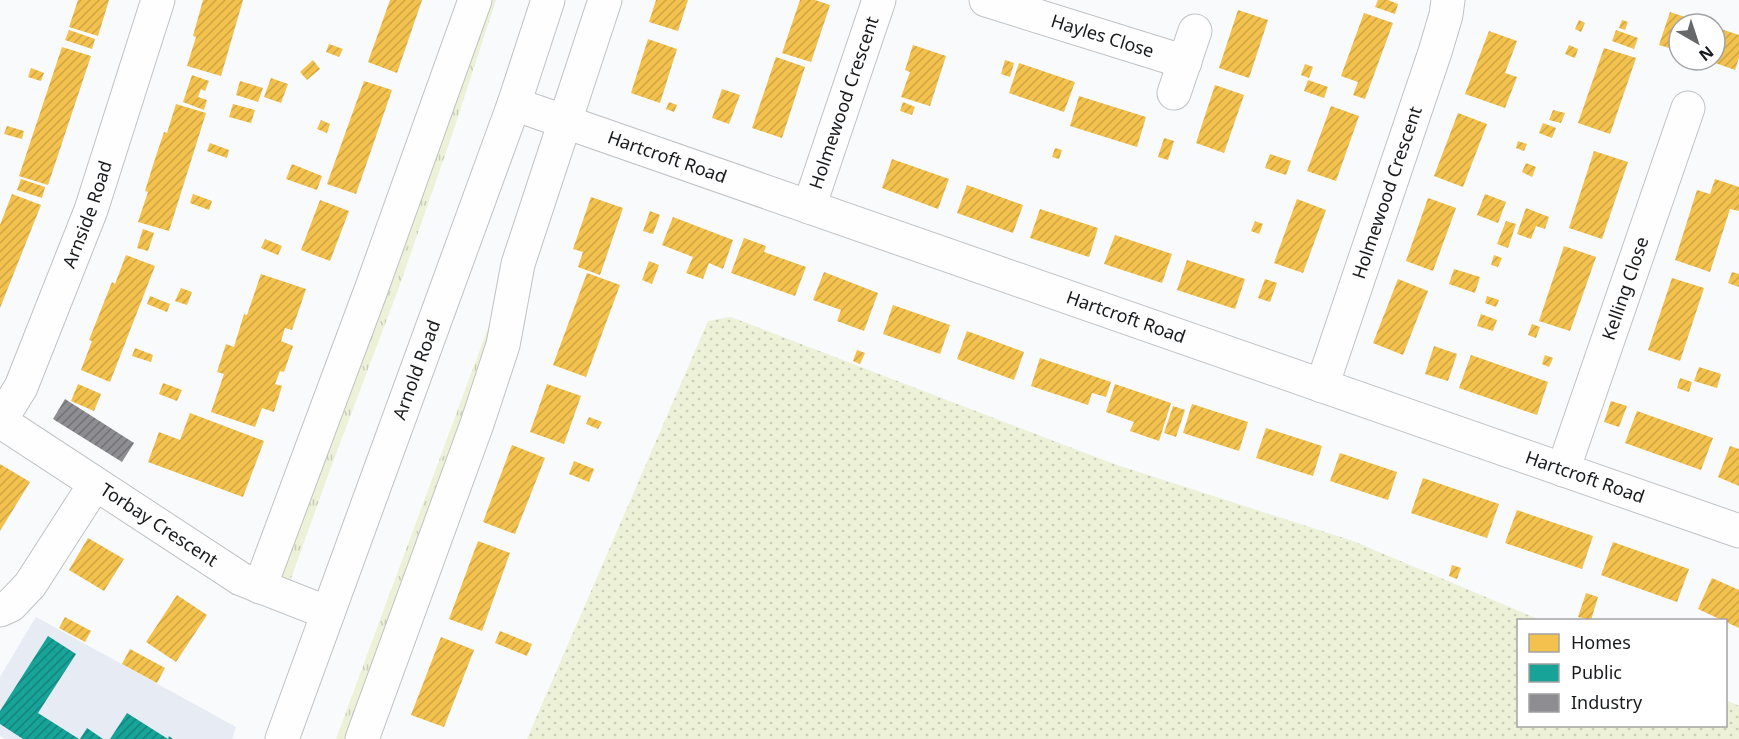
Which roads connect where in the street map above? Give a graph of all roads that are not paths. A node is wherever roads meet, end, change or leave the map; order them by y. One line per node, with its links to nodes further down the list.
1 (159, 0): 16 (street, Arnside Road)
2 (475, 0): 20 (street)
3 (548, 0): 11 (street, Arnold Road)
4 (604, 0): 13 (street)
5 (879, 0): 14 (street, Holmewood Crescent)
6 (986, 0): 9 (street, Hayles Close)
7 (1448, 0): 15 (street, Holmewood Crescent)
8 (1195, 31): 9 (street)
9 (1185, 62): 10 (street)
10 (1174, 93)
11 (514, 104): 13 (street, Hartcroft Road); 22 (street, Arnold Road)
12 (1688, 108): 17 (street, Kelling Close)
13 (564, 122): 14 (street, Hartcroft Road); 24 (street)
14 (809, 207): 15 (street, Hartcroft Road)
15 (1322, 386): 17 (street, Hartcroft Road)
16 (0, 421): 18 (street, Torbay Crescent)
17 (1563, 470): 19 (street, Hartcroft Road)
18 (95, 484): 20 (street, Torbay Crescent); 21 (street)
19 (1739, 531)
20 (260, 587): 22 (street, Torbay Crescent)
21 (0, 610)
22 (328, 613): 23 (street, Arnold Road)
23 (282, 739)
24 (362, 739)

